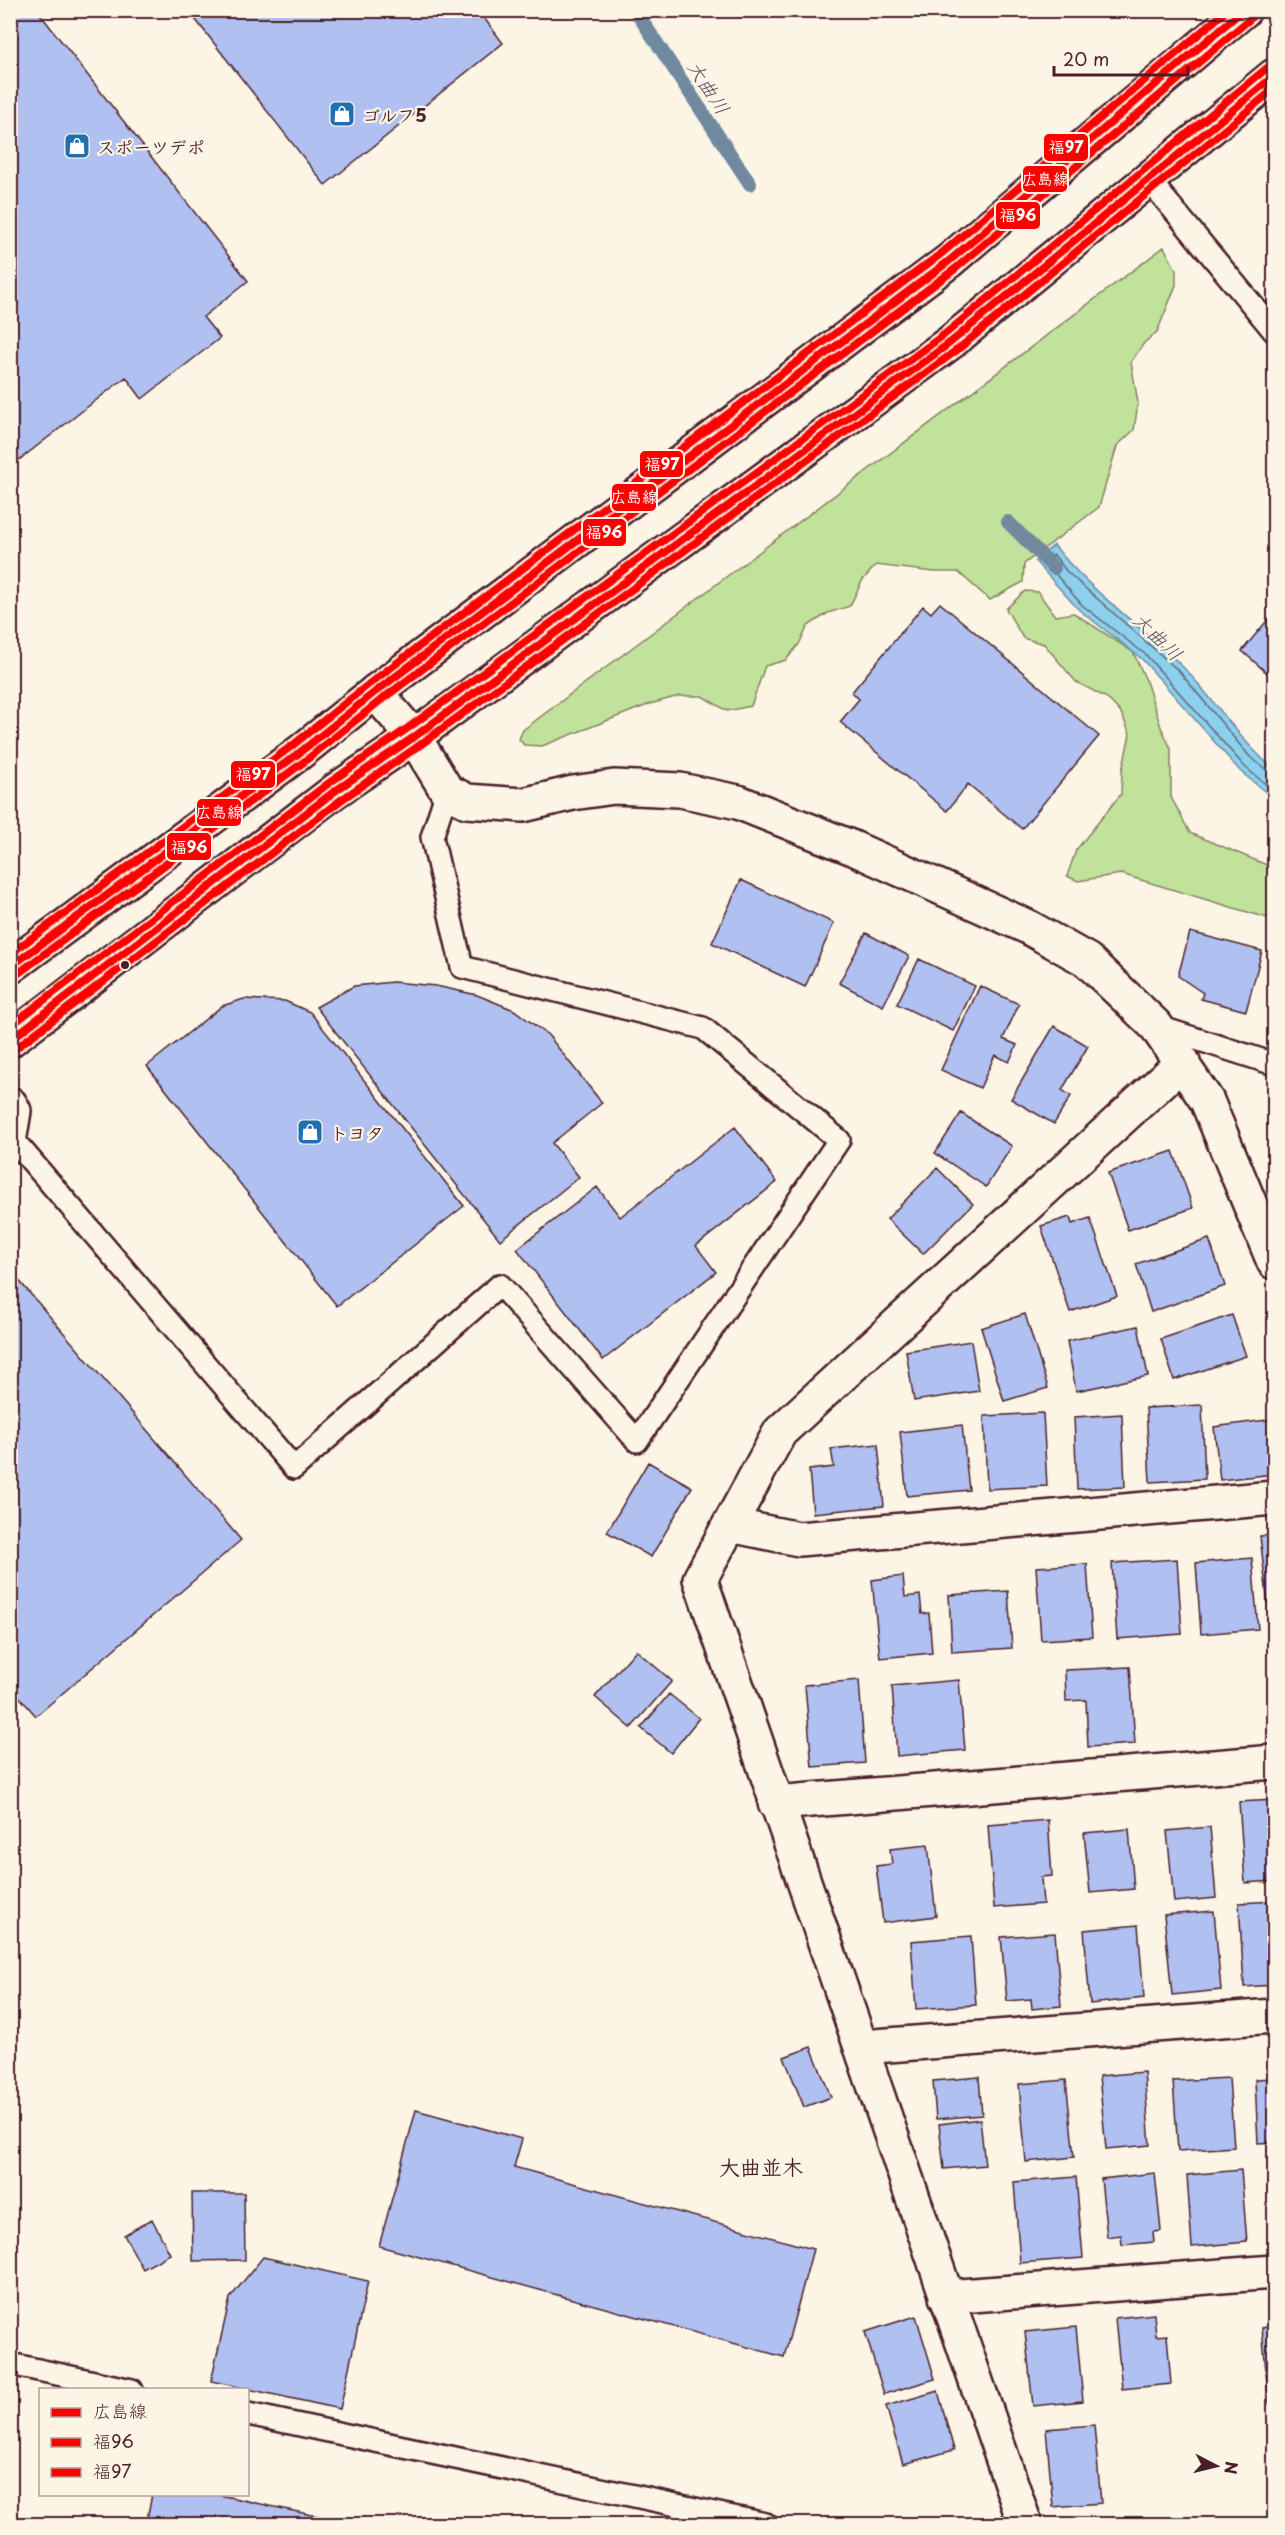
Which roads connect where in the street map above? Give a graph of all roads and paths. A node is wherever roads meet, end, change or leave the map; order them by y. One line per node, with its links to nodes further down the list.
1 (1244, 10): 5 (main road)
2 (1275, 76): 3 (main road)
3 (1149, 180): 4 (lane); 6 (main road)
4 (1275, 331)
5 (375, 692): 6 (main road); 8 (main road)
6 (414, 737): 7 (main road); 10 (main road)
7 (447, 791): 9 (main road); 14 (lane)
8 (10, 967)
9 (1156, 1026): 11 (main road); 12 (lane)
10 (10, 1040)
11 (1183, 1062): 15 (main road); 17 (main road)
12 (1275, 1064)
13 (10, 1104): 14 (main road)
14 (10, 1136)
15 (1275, 1262)
16 (1275, 1498): 17 (main road)
17 (730, 1525): 19 (main road)
18 (1275, 1762): 19 (main road)
19 (775, 1803): 21 (main road)
20 (1275, 2016): 21 (main road)
21 (861, 2047): 23 (main road)
22 (1275, 2272): 23 (main road)
23 (946, 2296): 28 (main road)
24 (10, 2364): 25 (lane)
25 (123, 2388)
26 (249, 2414): 27 (lane)
27 (766, 2524)
28 (1025, 2524)

